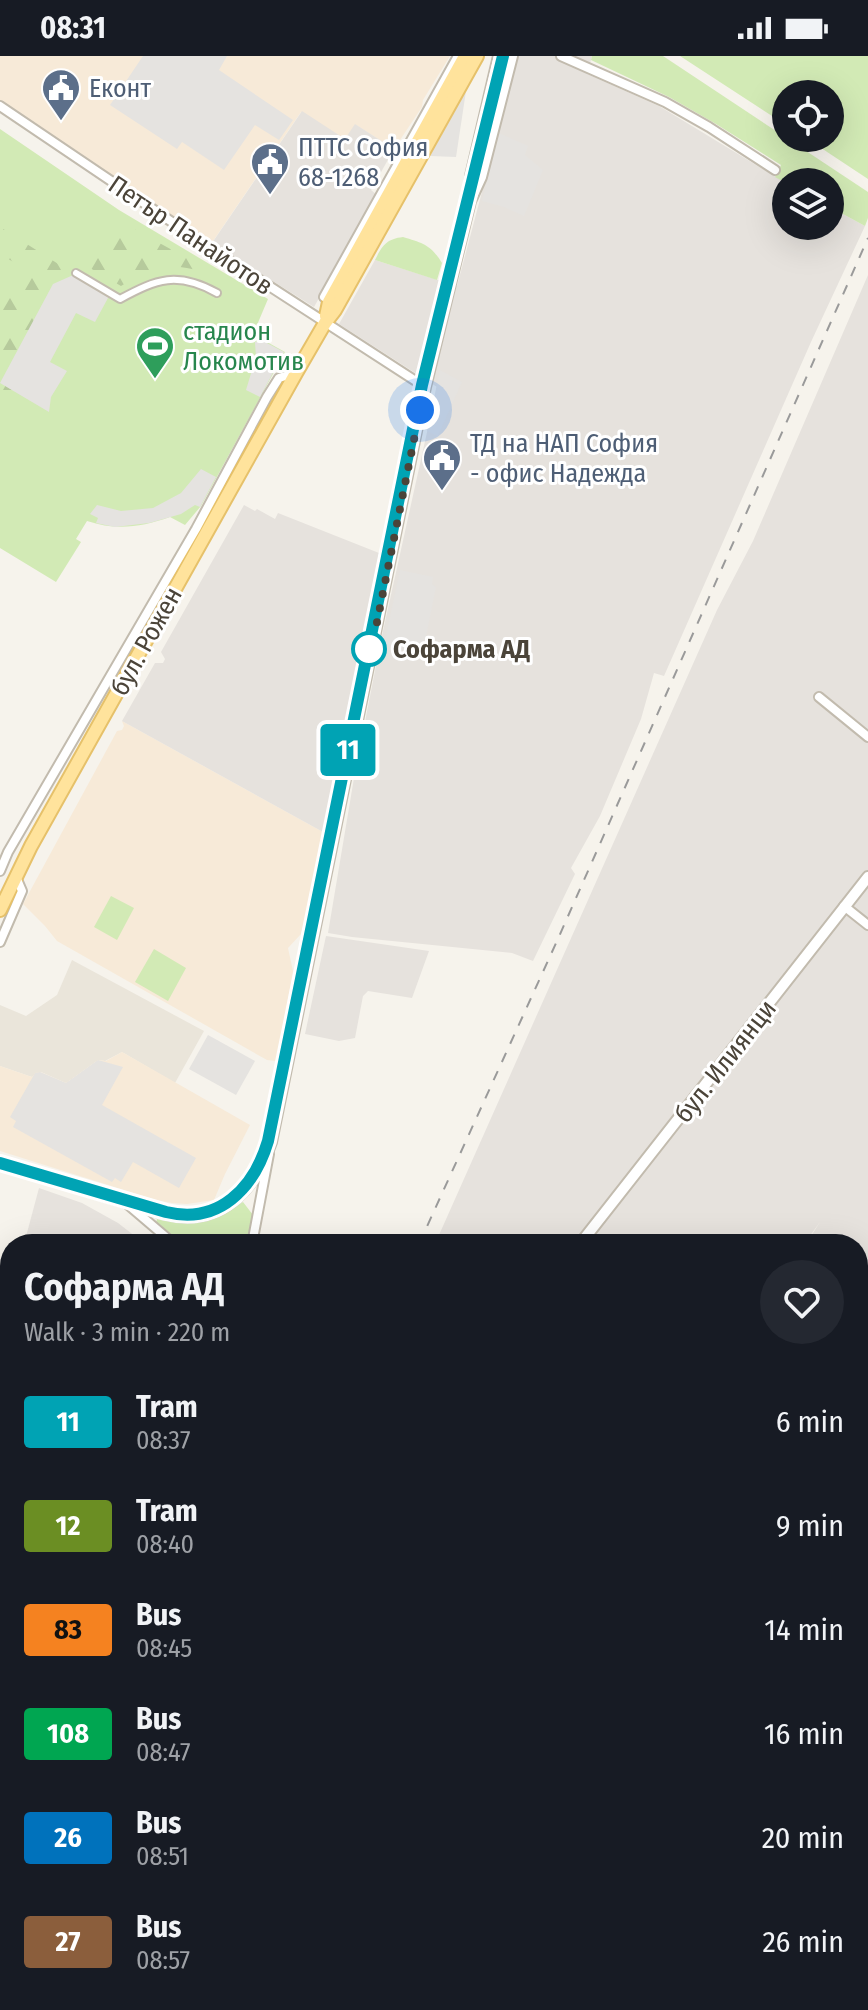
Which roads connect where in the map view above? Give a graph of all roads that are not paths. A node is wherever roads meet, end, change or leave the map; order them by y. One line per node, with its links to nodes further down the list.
1 (458, 56): 12 (street)
2 (465, 56): 13 (main road, бул. Рожен)
3 (477, 56): 13 (main road, бул. Рожен)
4 (499, 56): 9 (street)
5 (512, 56): 9 (street)
6 (561, 56): 8 (street)
7 (0, 106): 13 (street, Петър Панайотов)
8 (772, 168)
9 (470, 201): 15 (street)
10 (76, 273): 11 (street)
11 (217, 293)
12 (324, 297)
13 (325, 323): 14 (main road, бул. Рожен); 15 (street, Петър Панайотов)
14 (296, 373): 18 (street, бул. Рожен); 19 (main road, бул. Рожен)
15 (425, 387): 25 (street)
16 (819, 697): 17 (street)
17 (868, 737)
18 (0, 871)
19 (15, 876): 22 (main road, бул. Рожен); 24 (street)
20 (868, 877): 21 (street, бул. Илиянци)
21 (844, 906): 23 (street); 30 (street, бул. Илиянци)
22 (0, 910)
23 (868, 925)
24 (0, 942)
25 (271, 1142): 27 (street); 29 (street)
26 (0, 1164): 27 (street)
27 (125, 1202): 28 (street)
28 (162, 1234)
29 (254, 1234)
30 (588, 1234)

